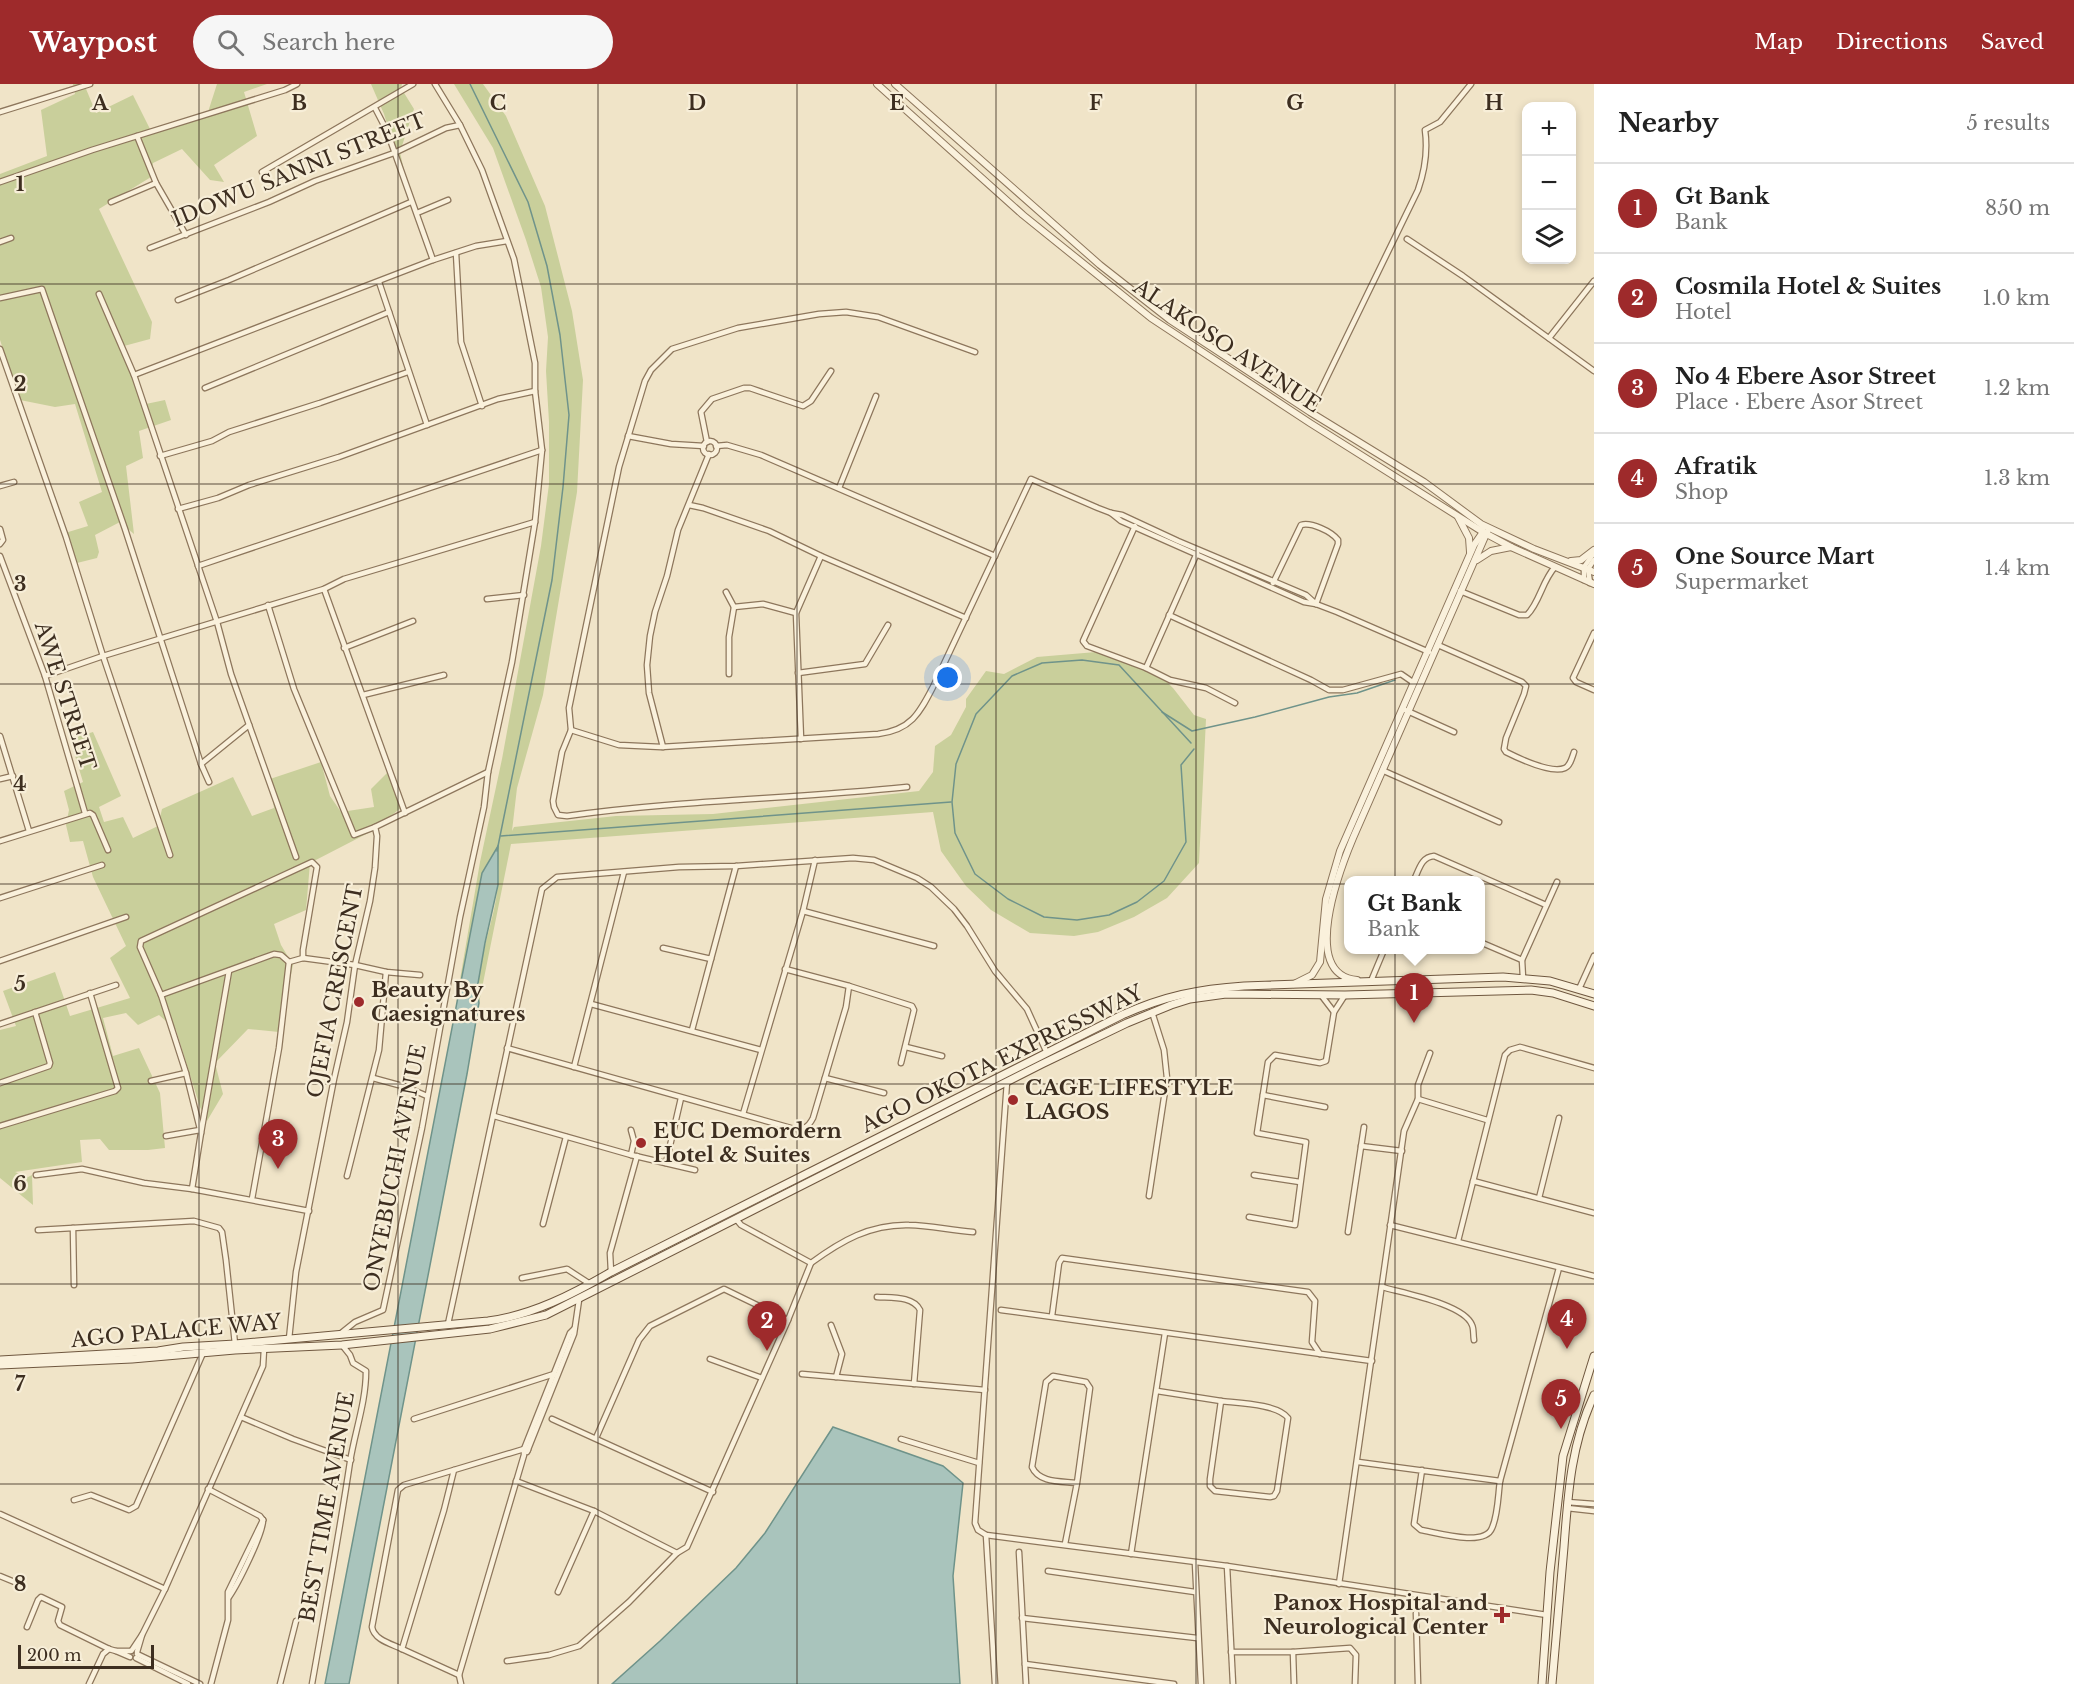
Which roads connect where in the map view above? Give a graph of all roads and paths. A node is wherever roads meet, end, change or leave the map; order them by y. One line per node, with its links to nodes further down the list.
1 (90, 84): 9 (street)
2 (297, 84): 11 (street)
3 (413, 84): 8 (street)
4 (435, 84): 10 (street, ONYEBUCHI AVENUE)
5 (877, 84): 14 (street, ALAKOSO AVENUE)
6 (896, 84): 13 (street, ALAKOSO AVENUE)
7 (1471, 84): 49 (street)
8 (375, 108): 12 (street); 15 (street)
9 (0, 112)
10 (460, 125): 12 (street, IDOWU SANNI STREET); 25 (street, ONYEBUCHI AVENUE)
11 (137, 136): 16 (street); 17 (street)
12 (394, 153): 20 (street); 22 (street, IDOWU SANNI STREET)
13 (980, 159): 14 (street); 27 (street, ALAKOSO AVENUE)
14 (973, 168): 30 (street, ALAKOSO AVENUE)
15 (262, 172)
16 (0, 182)
17 (156, 183): 19 (street); 22 (street)
18 (448, 200): 21 (street)
19 (111, 202)
20 (411, 202): 21 (street); 36 (street)
21 (417, 213): 31 (street)
22 (186, 235): 28 (street, IDOWU SANNI STREET)
23 (11, 238): 26 (street)
24 (1407, 239): 38 (street)
25 (507, 241): 29 (street); 46 (street, ONYEBUCHI AVENUE)
26 (0, 242)
27 (1080, 247): 30 (street); 49 (street, ALAKOSO AVENUE)
28 (150, 248)
29 (456, 253): 31 (street); 48 (street)
30 (1075, 255): 62 (street, ALAKOSO AVENUE)
31 (433, 260): 33 (street)
32 (1594, 281): 38 (street)
33 (378, 282): 37 (street); 44 (street)
34 (99, 294): 44 (street)
35 (0, 298): 98 (street)
36 (178, 300)
37 (389, 312): 43 (street); 45 (street)
38 (1549, 338): 42 (street)
39 (0, 348): 102 (street)
40 (975, 352): 51 (street)
41 (831, 371): 52 (street)
42 (1594, 371)
43 (408, 372): 50 (street); 56 (street)
44 (134, 375): 56 (street)
45 (205, 388)
46 (535, 391): 48 (street); 54 (street, ONYEBUCHI AVENUE)
47 (876, 396): 59 (street)
48 (482, 406): 50 (street)
49 (1310, 412): 65 (street, ALAKOSO AVENUE)
50 (427, 425): 61 (street)
51 (628, 436): 52 (street); 114 (street)
52 (705, 444): 53 (street); 55 (street)
53 (716, 446): 55 (street); 59 (street)
54 (542, 450): 63 (street, ONYEBUCHI AVENUE); 77 (street)
55 (709, 454): 60 (street)
56 (160, 456): 61 (street)
57 (14, 482): 58 (street)
58 (0, 486)
59 (839, 488): 73 (street)
60 (688, 505): 72 (street); 118 (street)
61 (178, 509): 77 (street)
62 (1458, 516): 65 (street, ALAKOSO AVENUE); 76 (street)
63 (535, 522): 83 (street); 86 (street, ONYEBUCHI AVENUE)
64 (1136, 524): 70 (street); 73 (street); 103 (street)
65 (1485, 529): 68 (street, ALAKOSO AVENUE); 74 (street, ALAKOSO AVENUE); 76 (street)
66 (0, 530): 67 (street)
67 (0, 544)
68 (1511, 547): 76 (street); 78 (street, ALAKOSO AVENUE)
69 (1594, 551): 74 (street); 79 (street)
70 (1197, 552): 80 (street); 82 (street); 92 (street)
71 (0, 556): 107 (street, AWE STREET)
72 (821, 556): 91 (street); 93 (street)
73 (995, 556): 93 (street)
74 (1556, 557): 79 (street, ALAKOSO AVENUE)
75 (1594, 560): 79 (street)
76 (1470, 562): 84 (street); 101 (street)
77 (198, 566): 95 (street)
78 (1555, 567): 81 (street, ALAKOSO AVENUE); 84 (street)
79 (1589, 569): 81 (street)
80 (1274, 581): 82 (street); 88 (street); 88 (street)
81 (1589, 582)
82 (1271, 587): 88 (street)
83 (324, 589): 89 (street); 100 (street)
84 (1460, 591): 99 (street)
85 (726, 592): 90 (street)
86 (524, 595): 87 (street); 122 (street, ONYEBUCHI AVENUE)
87 (487, 599)
88 (1316, 604): 101 (street)
89 (268, 605): 95 (street); 130 (street)
90 (734, 607): 91 (street); 105 (street)
91 (796, 613): 104 (street)
92 (1169, 615): 103 (street); 108 (street)
93 (966, 618): 117 (street)
94 (413, 621): 100 (street)
95 (217, 622): 98 (street); 113 (street)
96 (888, 625): 104 (street)
97 (1594, 633): 109 (street)
98 (160, 638): 102 (street); 120 (street)
99 (1438, 645): 101 (street); 119 (street)
100 (344, 648): 110 (street)
101 (1431, 653): 108 (street); 112 (street)
102 (103, 656): 107 (street); 134 (street)
103 (1146, 668): 111 (street)
104 (798, 673): 117 (street)
105 (729, 674)
106 (444, 675): 110 (street)
107 (45, 676): 127 (street, AWE STREET)
108 (1414, 683): 112 (street)
109 (1594, 690)
110 (363, 695): 128 (street)
111 (1235, 703)
112 (1406, 711): 115 (street); 121 (street); 166 (street)
113 (249, 725): 120 (street); 135 (street)
114 (571, 730): 118 (street); 126 (street)
115 (1454, 732)
116 (0, 736): 123 (street)
117 (801, 739): 118 (street)
118 (663, 747)
119 (1574, 752)
120 (201, 764): 125 (street)
121 (1384, 771): 129 (street); 164 (street)
122 (488, 772): 128 (street); 198 (street, ONYEBUCHI AVENUE)
123 (13, 776): 124 (street); 131 (street)
124 (0, 779)
125 (209, 782)
126 (907, 787)
127 (85, 813): 131 (street); 133 (street)
128 (405, 813): 130 (street)
129 (1499, 822)
130 (376, 829): 158 (street, OJEFIA CRESCENT)
131 (29, 831): 132 (street)
132 (0, 841)
133 (108, 850)
134 (170, 855)
135 (296, 856)
136 (815, 860): 138 (street); 146 (street); 184 (street)
137 (102, 865): 144 (street)
138 (736, 866): 139 (street); 154 (street)
139 (624, 872): 174 (street); 182 (street)
140 (1416, 876): 141 (street)
141 (1480, 876)
142 (1485, 878): 145 (street)
143 (1557, 882): 145 (street)
144 (0, 898)
145 (1546, 905): 155 (street)
146 (803, 911): 149 (street); 159 (street)
147 (126, 917): 156 (street)
148 (1485, 944): 155 (street)
149 (934, 946)
150 (663, 948): 154 (street)
151 (1382, 954): 164 (street)
152 (1594, 956): 168 (street)
153 (303, 958): 157 (street); 158 (street); 171 (street)
154 (711, 959): 180 (street)
155 (1522, 960): 163 (street)
156 (0, 961)
157 (289, 962): 160 (street); 226 (street)
158 (355, 965): 161 (street); 227 (street, OJEFIA CRESCENT)
159 (785, 969): 167 (street); 183 (street)
160 (229, 971): 171 (street); 209 (street)
161 (386, 972): 162 (street); 191 (street)
162 (420, 975)
163 (1523, 978): 164 (main road, AGO OKOTA EXPRESSWAY); 168 (main road, AGO OKOTA EXPRESSWAY)
164 (1369, 981): 166 (main road, AGO OKOTA EXPRESSWAY)
165 (116, 985): 169 (street)
166 (1291, 985): 184 (main road, AGO OKOTA EXPRESSWAY)
167 (849, 986): 181 (street); 192 (street)
168 (1579, 989): 170 (main road, AGO OKOTA EXPRESSWAY)
169 (90, 993): 176 (street); 206 (street)
170 (1594, 994)
171 (161, 995): 190 (street)
172 (1320, 995): 173 (main road, AGO OKOTA EXPRESSWAY); 177 (main road, AGO OKOTA EXPRESSWAY); 178 (street)
173 (1345, 995): 175 (main road, AGO OKOTA EXPRESSWAY); 178 (street)
174 (591, 1004): 180 (street); 188 (street)
175 (1594, 1006)
176 (35, 1012): 179 (street); 195 (street)
177 (1152, 1012): 194 (main road, AGO OKOTA EXPRESSWAY); 224 (street)
178 (1334, 1012): 197 (street)
179 (0, 1024)
180 (692, 1030): 183 (street)
181 (906, 1047): 186 (street); 187 (street)
182 (507, 1048): 188 (street); 203 (street)
183 (761, 1050): 202 (street)
184 (1047, 1053): 240 (main road, AGO OKOTA EXPRESSWAY)
185 (1430, 1053): 200 (street)
186 (942, 1056)
187 (901, 1063)
188 (574, 1066): 199 (street)
189 (1594, 1068): 205 (street)
190 (186, 1073): 193 (street); 209 (street)
191 (373, 1078): 198 (street); 220 (street)
192 (825, 1078): 196 (street); 202 (street)
193 (151, 1081)
194 (1007, 1082): 230 (main road, AGO OKOTA EXPRESSWAY); 277 (street)
195 (0, 1083)
196 (884, 1092)
197 (1263, 1095): 201 (street); 222 (street)
198 (427, 1096): 255 (street, ONYEBUCHI AVENUE)
199 (681, 1098): 202 (street); 216 (street)
200 (1418, 1098): 205 (street); 213 (street)
201 (1325, 1107)
202 (743, 1114)
203 (494, 1116): 211 (street); 251 (street)
204 (1559, 1118): 225 (street)
205 (1487, 1120): 221 (street)
206 (0, 1126)
207 (1364, 1127): 212 (street)
208 (631, 1130): 214 (street)
209 (200, 1131): 210 (street); 223 (street)
210 (166, 1136)
211 (566, 1137): 214 (street); 231 (street)
212 (1361, 1146): 213 (street); 236 (street)
213 (1402, 1151): 232 (street)
214 (631, 1155): 215 (street)
215 (637, 1156): 216 (street); 240 (street)
216 (666, 1163): 217 (street)
217 (695, 1170)
218 (36, 1175): 223 (street)
219 (1254, 1175): 222 (street)
220 (347, 1176)
221 (1473, 1181): 225 (street); 237 (street)
222 (1300, 1182): 229 (street)
223 (192, 1189): 226 (street)
224 (1149, 1196)
225 (1539, 1198): 228 (street)
226 (252, 1199): 227 (street)
227 (309, 1211): 257 (street, OJEFIA CRESCENT)
228 (1594, 1213)
229 (1249, 1217)
230 (736, 1219): 238 (street); 247 (main road, AGO OKOTA EXPRESSWAY)
231 (543, 1224)
232 (1390, 1225): 237 (street); 245 (street)
233 (73, 1228): 234 (street); 244 (street); 260 (street)
234 (38, 1230)
235 (974, 1232): 238 (street)
236 (1348, 1232)
237 (1458, 1241): 239 (street)
238 (812, 1263): 250 (street)
239 (1559, 1268): 241 (street); 293 (street)
240 (611, 1272): 243 (main road, AGO OKOTA EXPRESSWAY)
241 (1594, 1276)
242 (522, 1278): 243 (street)
243 (590, 1284): 253 (main road, AGO OKOTA EXPRESSWAY)
244 (74, 1285)
245 (1382, 1287): 258 (street); 270 (street)
246 (877, 1297): 276 (street)
247 (579, 1300): 253 (main road, AGO OKOTA EXPRESSWAY); 273 (street)
248 (1001, 1310): 249 (street)
249 (1052, 1316): 256 (street); 259 (street)
250 (788, 1320): 274 (street); 284 (street)
251 (448, 1324): 253 (main road, AGO OKOTA EXPRESSWAY); 254 (main road, AGO OKOTA EXPRESSWAY)
252 (831, 1325): 275 (street)
253 (464, 1327): 261 (main road, AGO OKOTA EXPRESSWAY)
254 (354, 1333): 255 (main road, AGO PALACE WAY)
255 (340, 1334): 257 (main road, AGO PALACE WAY)
256 (1165, 1334): 264 (street); 278 (street)
257 (289, 1339): 260 (main road, AGO PALACE WAY)
258 (1474, 1340)
259 (1312, 1342): 264 (street); 266 (street)
260 (235, 1344): 269 (main road, AGO PALACE WAY)
261 (354, 1344): 262 (main road, AGO PALACE WAY)
262 (342, 1345): 263 (main road, AGO PALACE WAY); 287 (street, BEST TIME AVENUE)
263 (264, 1350): 265 (main road, AGO PALACE WAY); 281 (street)
264 (1302, 1352): 266 (street)
265 (203, 1353): 271 (main road, AGO PALACE WAY); 297 (street)
266 (1320, 1354): 270 (street)
267 (1594, 1357): 318 (main road)
268 (710, 1359): 274 (street)
269 (0, 1360)
270 (1372, 1361): 289 (street)
271 (0, 1365)
272 (802, 1374): 275 (street)
273 (555, 1375): 282 (street); 286 (street)
274 (762, 1377): 296 (street)
275 (836, 1377): 276 (street)
276 (914, 1384): 277 (street)
277 (985, 1390): 288 (street)
278 (1157, 1391): 280 (street); 307 (street)
279 (1594, 1395): 299 (main road)
280 (1221, 1401): 280 (street)
281 (241, 1417): 287 (street); 295 (street)
282 (414, 1419)
283 (552, 1419): 284 (street)
284 (596, 1438): 296 (street)
285 (901, 1439): 288 (street)
286 (525, 1452): 290 (street); 292 (street)
287 (351, 1460): 336 (street, BEST TIME AVENUE)
288 (979, 1462): 303 (street)
289 (1358, 1462): 291 (street); 313 (street)
290 (454, 1470): 324 (street); 324 (street)
291 (1422, 1470): 293 (street); 293 (street)
292 (516, 1481): 300 (street); 330 (street)
293 (1500, 1481)
294 (1077, 1483): 294 (street); 304 (street)
295 (208, 1489): 314 (street); 334 (street)
296 (713, 1492): 306 (street)
297 (74, 1500)
298 (1594, 1504): 299 (street)
299 (1567, 1505): 301 (street); 347 (main road)
300 (594, 1510): 306 (street); 315 (street)
301 (1594, 1511)
302 (0, 1515): 314 (street)
303 (986, 1535): 304 (street); 338 (street)
304 (1065, 1544): 307 (street)
305 (1019, 1552): 319 (street)
306 (677, 1553): 328 (street)
307 (1131, 1554): 308 (street)
308 (1195, 1563): 309 (street); 316 (street)
309 (1227, 1566): 313 (street); 325 (street)
310 (1048, 1571): 316 (street)
311 (0, 1576): 312 (street)
312 (17, 1583)
313 (1340, 1584): 318 (street)
314 (165, 1589): 327 (street)
315 (558, 1592)
316 (1195, 1592): 322 (street)
317 (1416, 1613): 345 (street)
318 (1547, 1615): 346 (main road)
319 (1022, 1618): 322 (street); 329 (street)
320 (296, 1621): 335 (street)
321 (27, 1627): 323 (street)
322 (1197, 1638): 341 (street)
323 (109, 1649): 327 (street); 331 (street)
324 (402, 1649): 330 (street)
325 (1231, 1652): 326 (street); 342 (street)
326 (1293, 1652): 343 (street); 344 (street)
327 (134, 1654): 332 (street); 333 (street)
328 (507, 1661)
329 (1025, 1664): 339 (street); 340 (street)
330 (459, 1676): 337 (street)
331 (89, 1684)
332 (188, 1684)
333 (200, 1684)
334 (211, 1684)
335 (280, 1684)
336 (312, 1684)
337 (461, 1684)
338 (995, 1684)
339 (1026, 1684)
340 (1174, 1684)
341 (1201, 1684)
342 (1233, 1684)
343 (1294, 1684)
344 (1356, 1684)
345 (1418, 1684)
346 (1542, 1684)
347 (1552, 1684)

